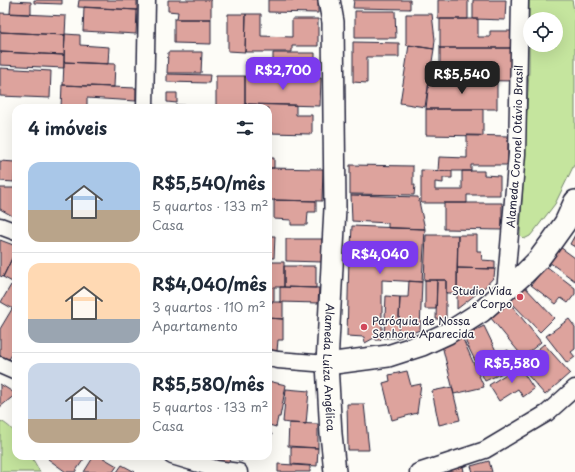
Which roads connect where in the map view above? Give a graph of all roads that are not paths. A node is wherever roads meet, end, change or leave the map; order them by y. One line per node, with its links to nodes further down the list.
1 (147, 0): 4 (street)
2 (329, 0): 10 (street, Alameda Luíza Angélica)
3 (520, 0): 8 (street, Alameda Coronel Otávio Brasil)
4 (145, 104)
5 (575, 201): 8 (street)
6 (0, 226): 7 (street)
7 (12, 230)
8 (505, 292): 10 (street)
9 (272, 359): 10 (street)
10 (327, 364): 16 (street, Alameda Luíza Angélica)
11 (0, 365): 12 (street)
12 (12, 370)
13 (575, 388): 17 (street)
14 (186, 460): 15 (street)
15 (239, 472)
16 (336, 472)
17 (418, 472)

